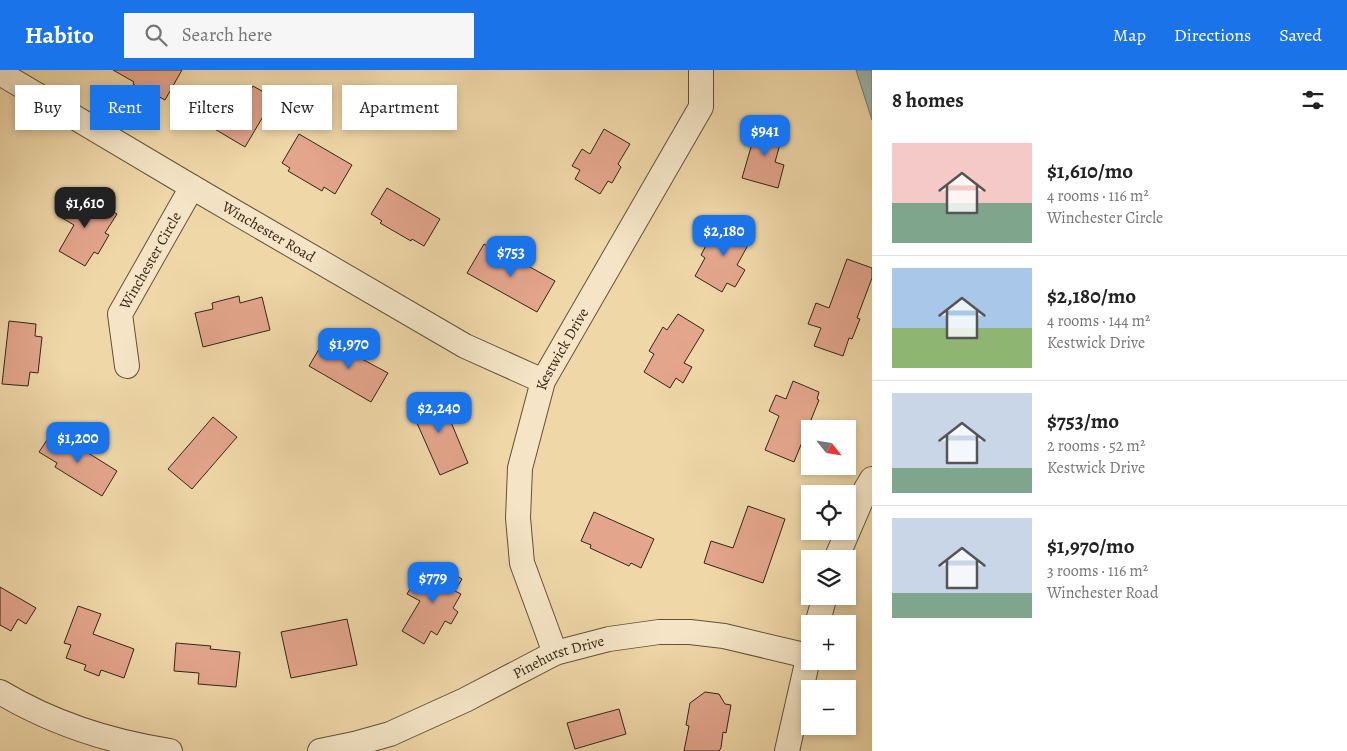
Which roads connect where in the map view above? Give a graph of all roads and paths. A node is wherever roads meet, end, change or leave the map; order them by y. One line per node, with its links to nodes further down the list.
1 (701, 70): 5 (street, Kestwick Drive)
2 (0, 73): 3 (street, Winchester Road)
3 (192, 187): 4 (street, Winchester Circle); 5 (street, Winchester Road)
4 (127, 366)
5 (542, 381): 9 (street, Kestwick Drive)
6 (872, 479): 7 (street)
7 (840, 550)
8 (801, 651): 9 (street, Pinehurst Drive)
9 (555, 653): 13 (street, Pinehurst Drive)
10 (805, 670): 14 (street)
11 (0, 692): 12 (street)
12 (170, 751)
13 (320, 751)
14 (787, 751)

